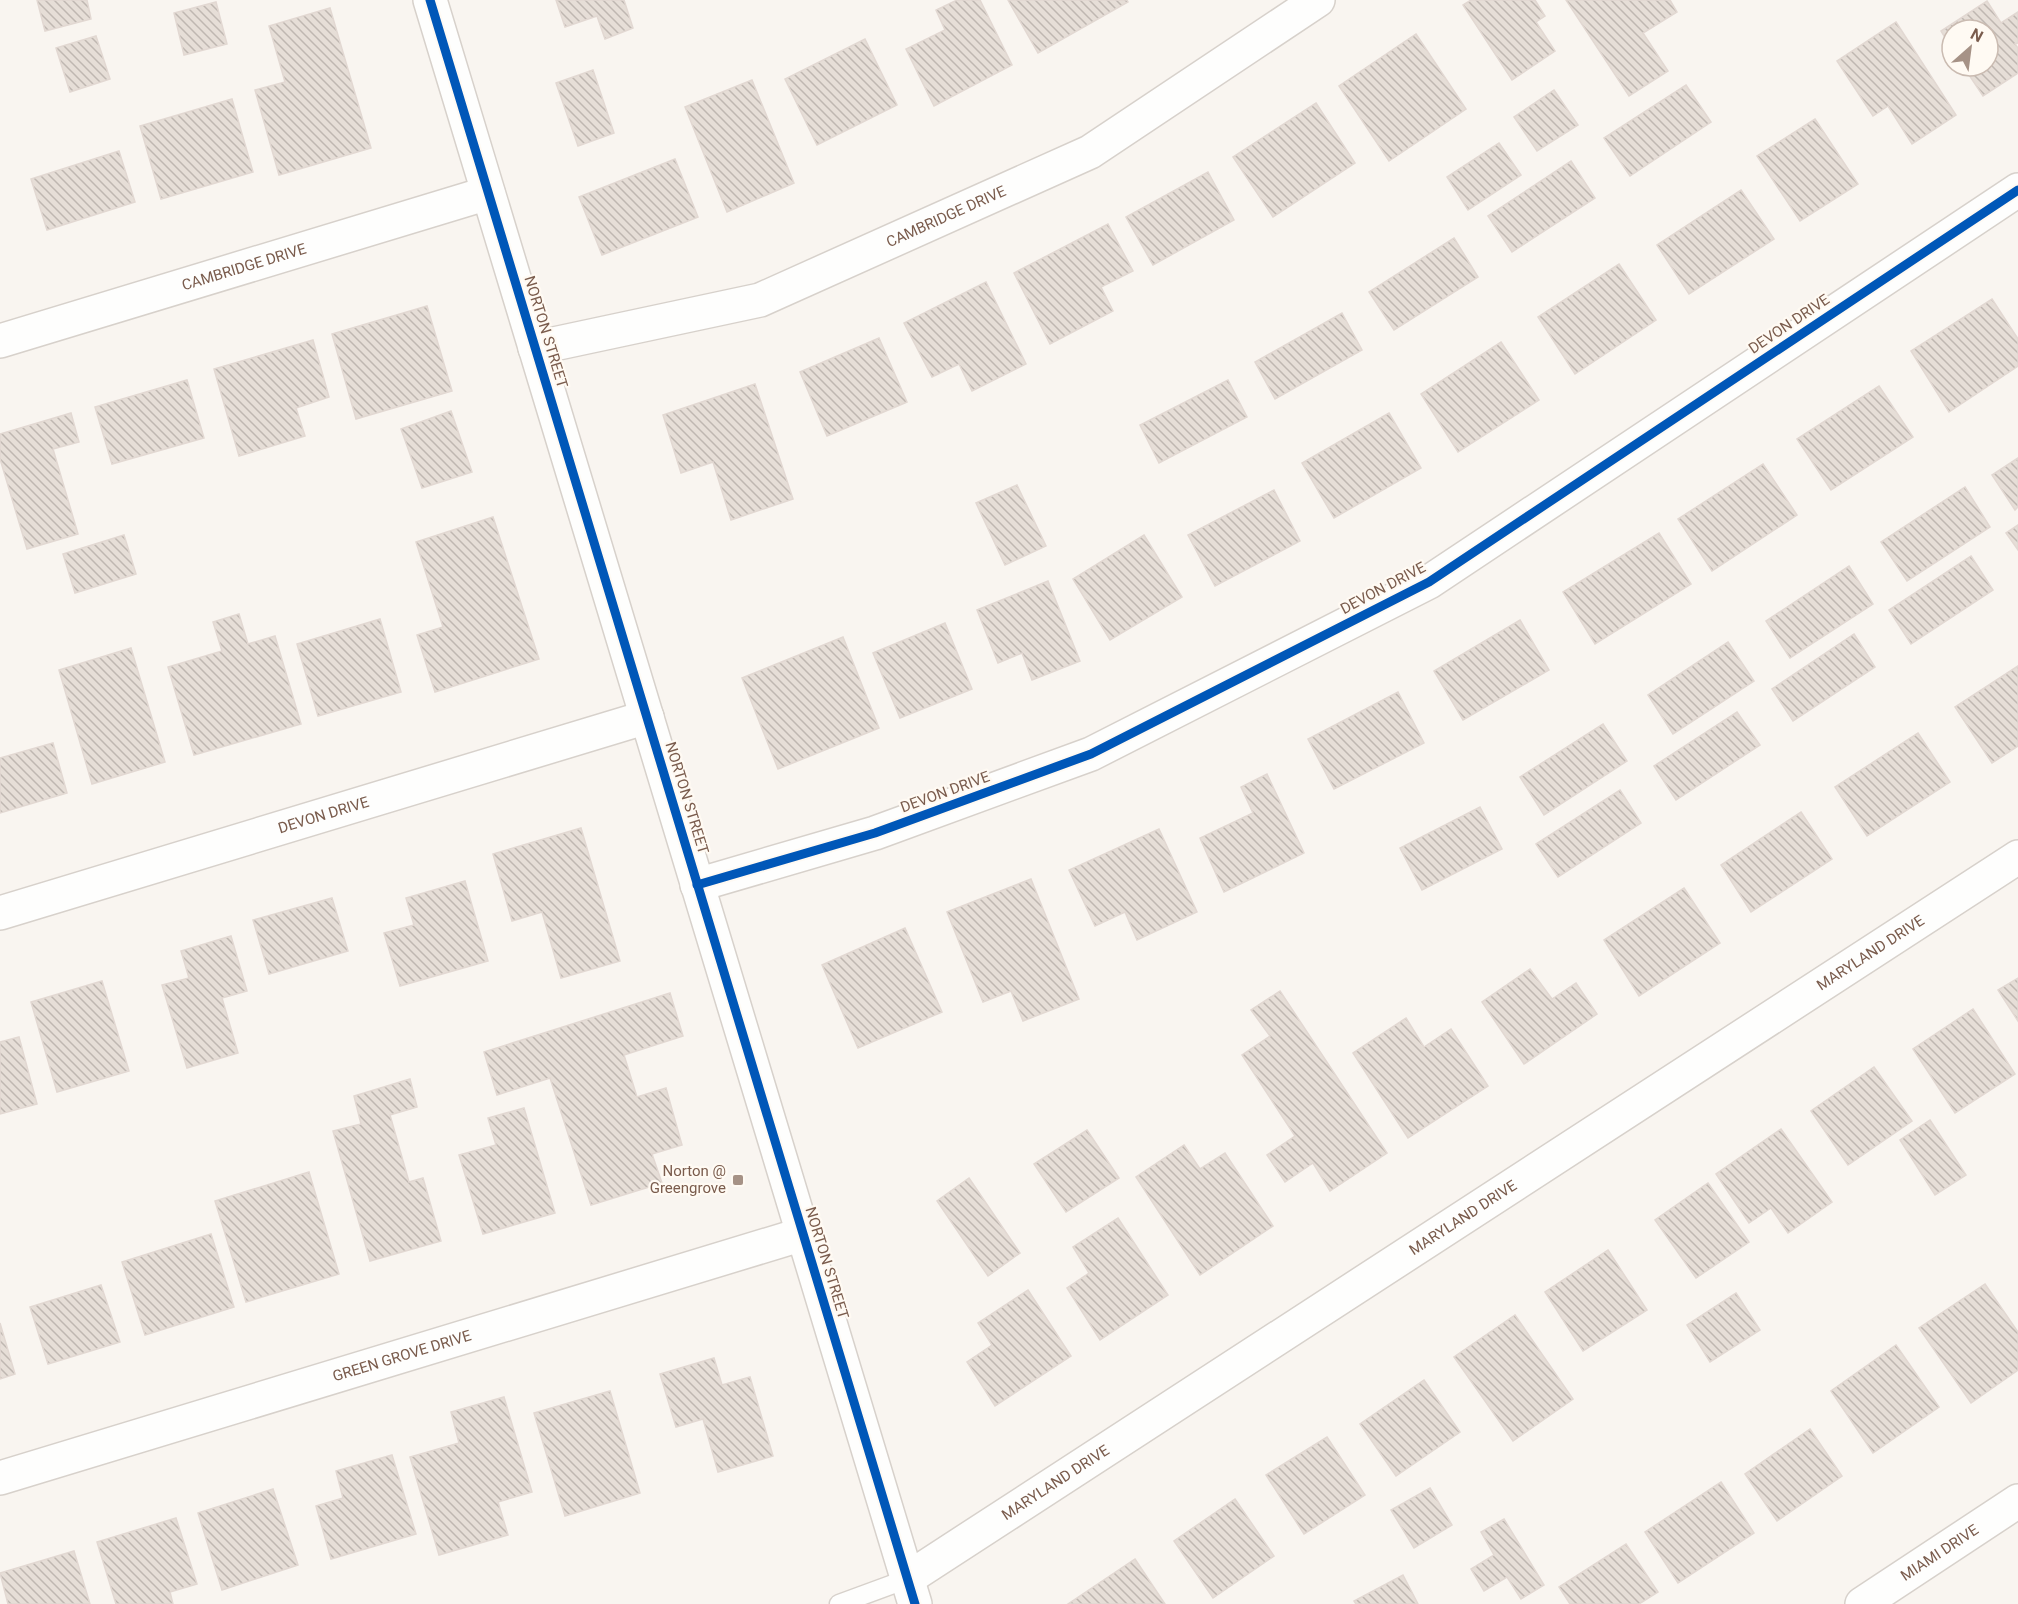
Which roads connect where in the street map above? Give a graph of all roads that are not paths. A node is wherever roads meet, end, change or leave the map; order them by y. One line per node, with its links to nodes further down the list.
1 (430, 0): 4 (street, NORTON STREET)
2 (1318, 0): 6 (street, CAMBRIDGE DRIVE)
3 (2018, 190): 9 (street, DEVON DRIVE)
4 (488, 193): 5 (street, CAMBRIDGE DRIVE); 6 (street, NORTON STREET)
5 (0, 341)
6 (535, 348): 7 (street, NORTON STREET)
7 (647, 717): 9 (street, NORTON STREET); 10 (street, DEVON DRIVE)
8 (2018, 857): 14 (street, MARYLAND DRIVE)
9 (697, 885): 11 (street, NORTON STREET)
10 (0, 913)
11 (803, 1234): 12 (street, GREEN GROVE DRIVE); 14 (street, NORTON STREET)
12 (0, 1478)
13 (2018, 1501): 16 (street, MIAMI DRIVE)
14 (911, 1591): 15 (lane)
15 (838, 1604)
16 (1862, 1604)

